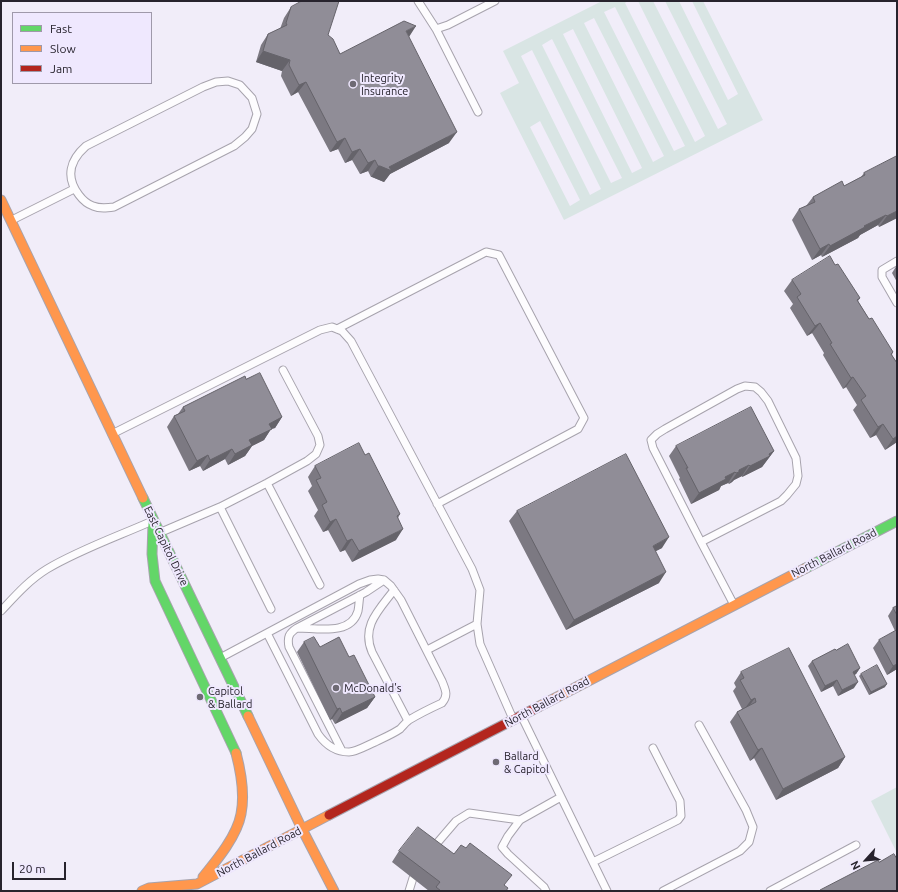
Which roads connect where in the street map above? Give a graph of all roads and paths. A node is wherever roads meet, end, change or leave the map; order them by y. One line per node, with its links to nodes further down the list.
1 (418, 1): 4 (lane)
2 (495, 1): 3 (lane)
3 (487, 3): 4 (lane)
4 (436, 29): 5 (lane)
5 (478, 112)
6 (74, 189): 6 (lane); 8 (lane)
7 (1, 200): 8 (main road, East Capitol Drive)
8 (11, 220): 13 (main road, East Capitol Drive)
9 (897, 262): 10 (lane)
10 (897, 303)
11 (337, 329): 13 (lane); 15 (lane); 15 (lane)
12 (283, 370): 14 (lane)
13 (112, 434): 17 (main road, East Capitol Drive)
14 (267, 483): 16 (lane); 22 (lane)
15 (437, 504): 28 (lane)
16 (220, 507): 19 (lane); 26 (lane)
17 (153, 520): 19 (main road, East Capitol Drive); 27 (lane); 45 (main road)
18 (897, 521): 25 (main road, North Ballard Road)
19 (159, 533): 32 (main road, East Capitol Drive)
20 (701, 542): 20 (lane); 25 (lane)
21 (384, 580): 23 (lane); 24 (lane); 30 (lane)
22 (320, 585)
23 (394, 590): 31 (lane); 34 (lane)
24 (360, 595): 29 (lane); 29 (lane)
25 (734, 605): 33 (main road, North Ballard Road)
26 (271, 609)
27 (1, 611)
28 (477, 624): 31 (lane); 33 (lane)
29 (297, 628): 37 (lane)
30 (267, 633): 32 (lane); 37 (lane)
31 (426, 650): 34 (lane)
32 (220, 658): 40 (main road, East Capitol Drive)
33 (518, 717): 38 (lane); 40 (main road, North Ballard Road)
34 (408, 721): 37 (lane)
35 (699, 725): 51 (lane)
36 (653, 748): 43 (lane)
37 (342, 751)
38 (561, 797): 39 (lane); 43 (lane)
39 (520, 820): 42 (lane); 49 (lane)
40 (302, 829): 45 (main road, North Ballard Road); 47 (main road, East Capitol Drive)
41 (856, 845): 52 (lane)
42 (429, 852)
43 (593, 862): 50 (lane)
44 (413, 878): 48 (lane)
45 (194, 888): 46 (main road, North Ballard Road)
46 (142, 891)
47 (334, 891)
48 (409, 891)
49 (546, 891)
50 (607, 891)
51 (664, 891)
52 (770, 891)

